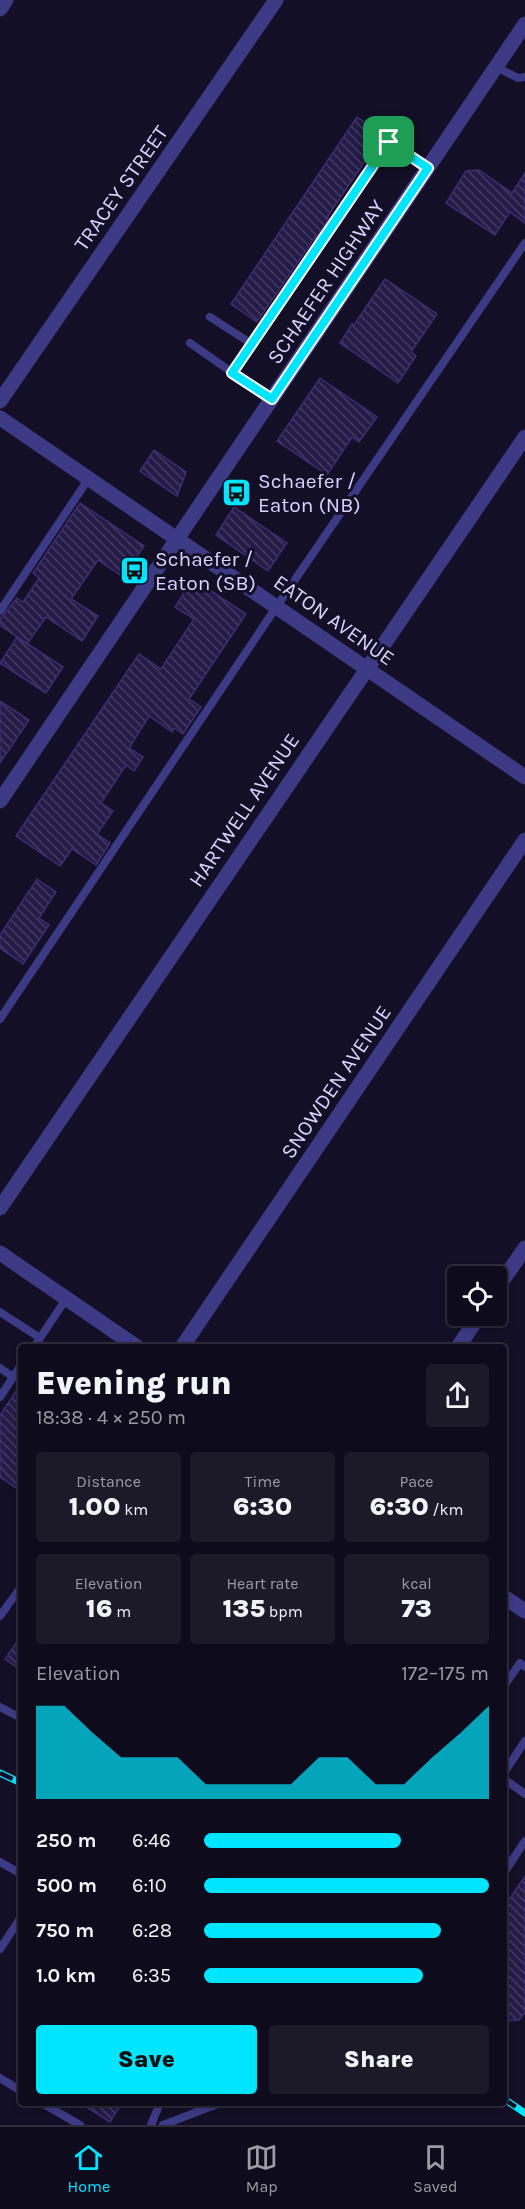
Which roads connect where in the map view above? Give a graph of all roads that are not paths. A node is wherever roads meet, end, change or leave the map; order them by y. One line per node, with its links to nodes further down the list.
1 (6, 0): 3 (street)
2 (276, 0): 14 (street, TRACEY STREET)
3 (0, 9)
4 (525, 24): 5 (street, SCHAEFER HIGHWAY)
5 (496, 67): 6 (lane); 7 (street, SCHAEFER HIGHWAY)
6 (525, 77)
7 (428, 168): 11 (lane); 13 (street, SCHAEFER HIGHWAY)
8 (525, 243): 19 (lane)
9 (210, 317): 11 (lane)
10 (190, 343): 12 (lane)
11 (252, 344): 12 (lane)
12 (232, 373): 13 (lane)
13 (272, 399): 18 (street, SCHAEFER HIGHWAY)
14 (0, 401)
15 (0, 418): 17 (street, EATON AVENUE)
16 (525, 437): 21 (street, HARTWELL AVENUE)
17 (89, 478): 18 (street, EATON AVENUE); 20 (lane)
18 (178, 538): 19 (street, EATON AVENUE); 23 (street, SCHAEFER HIGHWAY)
19 (277, 606): 21 (street, EATON AVENUE); 25 (lane)
20 (0, 610)
21 (366, 668): 22 (street, EATON AVENUE); 26 (street, HARTWELL AVENUE)
22 (525, 777)
23 (0, 801)
24 (525, 840): 36 (street, SNOWDEN AVENUE)
25 (0, 1019)
26 (0, 1208)
27 (525, 1248): 29 (street)
28 (0, 1253): 30 (street)
29 (507, 1274)
30 (66, 1299): 33 (lane); 35 (street)
31 (0, 1312): 33 (lane)
32 (472, 1326): 37 (street)
33 (40, 1338): 34 (lane)
34 (36, 1344)
35 (133, 1344)
36 (184, 1344)
37 (460, 1344)
38 (0, 1368): 40 (lane)
39 (18, 1370): 40 (lane)
40 (13, 1377): 41 (lane)
41 (0, 1397)
42 (18, 1592): 45 (lane)
43 (507, 1599): 44 (street)
44 (525, 1611)
45 (0, 1616)
46 (525, 1666): 47 (lane)
47 (507, 1682)
48 (0, 1707): 49 (lane)
49 (18, 1716)
50 (525, 1741): 51 (lane)
51 (507, 1768)
52 (507, 1781): 53 (lane)
53 (525, 1794)
54 (525, 1841): 56 (lane)
55 (0, 1862): 57 (lane)
56 (507, 1868)
57 (18, 1872)
58 (18, 1922): 59 (lane)
59 (0, 1949)
60 (0, 2078): 61 (lane)
61 (18, 2089)
62 (47, 2106): 65 (lane)
63 (159, 2106): 66 (lane)
64 (212, 2106): 67 (lane)
65 (80, 2125)
66 (151, 2125)
67 (163, 2125)

